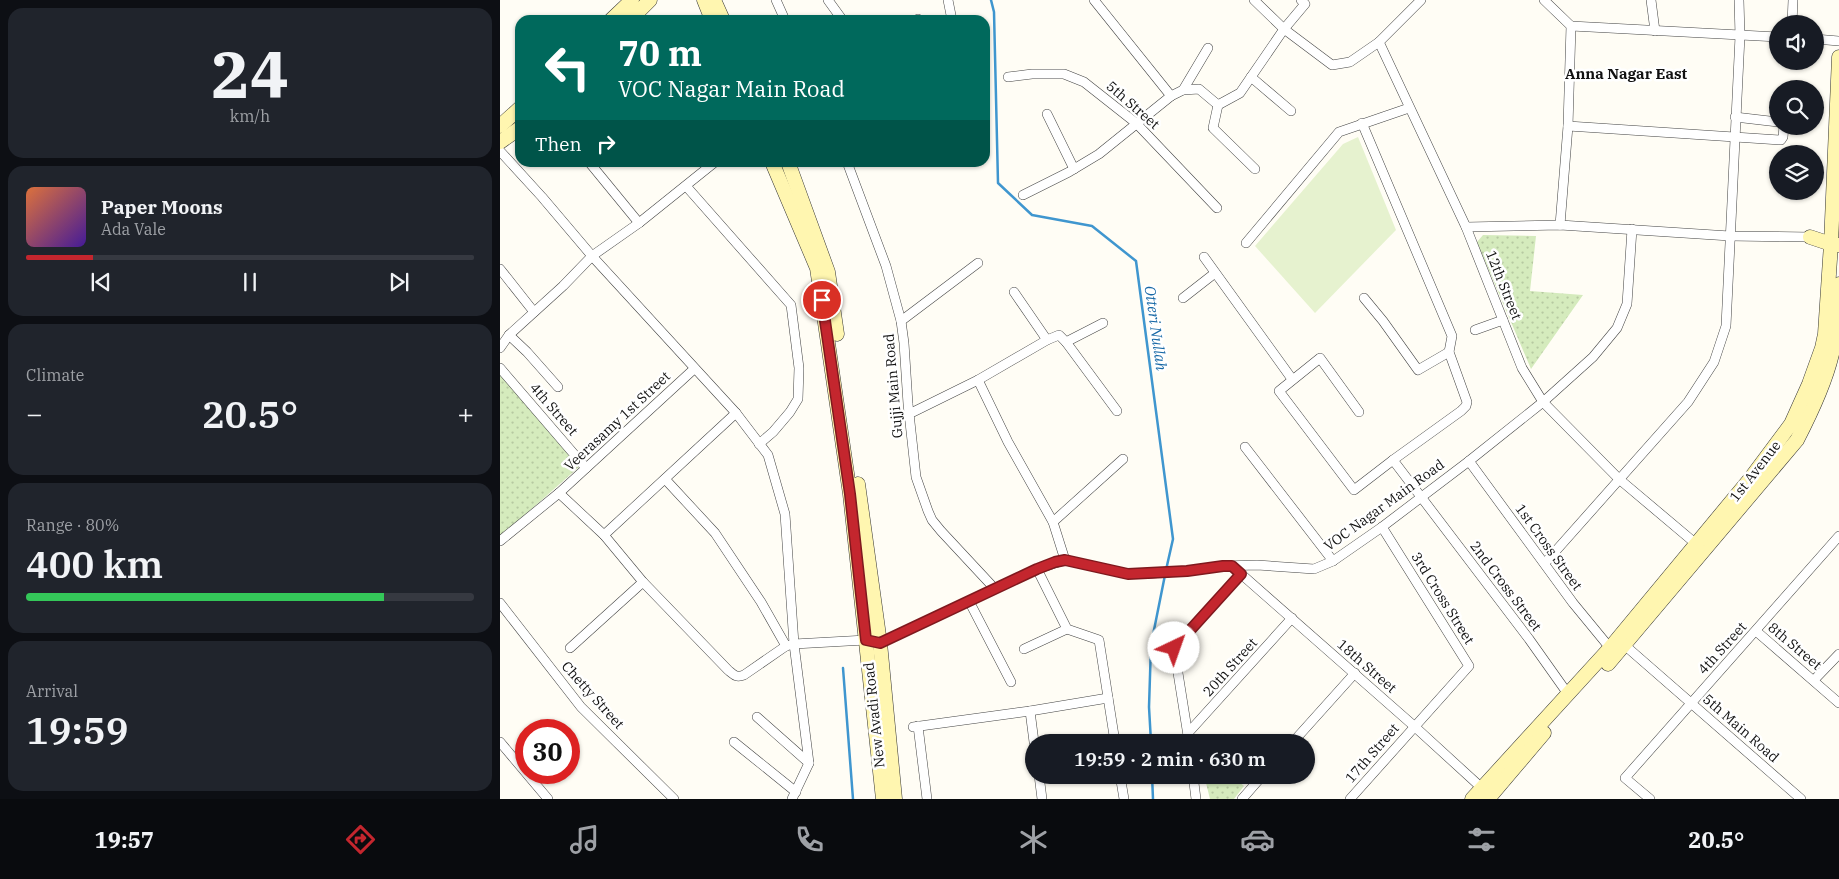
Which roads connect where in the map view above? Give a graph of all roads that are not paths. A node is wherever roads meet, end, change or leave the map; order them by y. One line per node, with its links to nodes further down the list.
1 (632, 0): 16 (main road)
2 (650, 0): 17 (main road)
3 (704, 0): 18 (main road)
4 (714, 0): 19 (main road)
5 (776, 0): 20 (street)
6 (828, 0): 21 (street)
7 (948, 0): 22 (street)
8 (1094, 0): 37 (street)
9 (1254, 0): 25 (street)
10 (1301, 0): 25 (street)
11 (1421, 0): 31 (street)
12 (1544, 0): 24 (street)
13 (1651, 0): 26 (street)
14 (1739, 0): 27 (street)
15 (1793, 0): 23 (street)
16 (616, 15)
17 (635, 15)
18 (710, 15)
19 (722, 15)
20 (783, 15)
21 (839, 15)
22 (951, 15)
23 (1792, 15)
24 (1571, 26): 26 (street); 48 (street)
25 (1284, 29): 31 (street); 35 (street)
26 (1655, 31): 27 (street)
27 (1740, 36): 28 (street); 43 (street)
28 (1769, 38)
29 (1824, 40): 30 (street)
30 (1839, 41)
31 (1379, 42): 39 (street, 12th Street)
32 (1208, 48): 36 (street)
33 (1839, 57): 70 (main road, 1st Avenue)
34 (1008, 77): 45 (street, 5th Street)
35 (1251, 77): 38 (street); 40 (street)
36 (1183, 90): 37 (street); 38 (street)
37 (1171, 96): 45 (street)
38 (1218, 105): 60 (street)
39 (1409, 108): 46 (street); 66 (street, 12th Street)
40 (1291, 111)
41 (515, 112): 47 (main road)
42 (1047, 114): 59 (street)
43 (1735, 117): 44 (street); 51 (street)
44 (1769, 121)
45 (1136, 123): 59 (street); 63 (street, 5th Street)
46 (1362, 123): 71 (street); 91 (street)
47 (500, 126)
48 (1568, 126): 51 (street); 65 (street)
49 (515, 132): 52 (main road)
50 (1783, 135): 51 (street)
51 (1734, 136): 68 (street)
52 (500, 142)
53 (500, 151): 72 (street)
54 (593, 167): 64 (street)
55 (709, 167): 61 (street)
56 (774, 167): 131 (main road, New Avadi Road)
57 (790, 167): 132 (main road, New Avadi Road)
58 (850, 167): 83 (street, Gujji Main Road)
59 (1074, 169): 62 (street)
60 (1255, 169)
61 (686, 186): 64 (street); 102 (street)
62 (1023, 195)
63 (1216, 208)
64 (639, 224): 72 (street)
65 (1560, 225): 66 (street); 67 (street)
66 (1466, 227): 82 (street, 12th Street)
67 (1632, 229): 68 (street); 97 (street, VOC Nagar Main Road)
68 (1730, 236): 69 (street); 109 (street)
69 (1810, 237): 70 (main road)
70 (1835, 239): 87 (main road, 1st Avenue)
71 (1246, 243)
72 (592, 256): 81 (street); 93 (street)
73 (1204, 257): 76 (street)
74 (978, 263): 83 (street)
75 (500, 269): 81 (street)
76 (1215, 273): 79 (street); 94 (street)
77 (1839, 284): 87 (main road, 1st Avenue)
78 (1014, 292): 88 (street)
79 (1183, 298)
80 (1364, 298): 91 (street)
81 (534, 312): 86 (street)
82 (1503, 320): 85 (street); 97 (street, 12th Street)
83 (901, 321): 101 (street, Gujji Main Road)
84 (1103, 323): 89 (street)
85 (1475, 330)
86 (509, 335): 90 (street); 96 (street)
87 (1833, 335): 117 (main road, 1st Avenue); 133 (main road, 1st Avenue)
88 (1047, 340): 89 (street); 95 (street)
89 (1066, 342): 98 (street)
90 (500, 348)
91 (1449, 352): 105 (street)
92 (500, 368): 107 (street, 4th Street)
93 (694, 369): 99 (street); 107 (street, Veerasamy 1st Street)
94 (1292, 379): 100 (street); 105 (street)
95 (978, 380): 101 (street); 112 (street)
96 (558, 387)
97 (1543, 402): 106 (street, VOC Nagar Main Road); 109 (street, 12th Street)
98 (1117, 411)
99 (736, 412): 102 (street); 108 (street)
100 (1359, 412)
101 (909, 414): 125 (street, Gujji Main Road)
102 (759, 444): 134 (street)
103 (1245, 447): 119 (street)
104 (1123, 459): 112 (street)
105 (1393, 460): 111 (street, 2nd Cross Street)
106 (1469, 461): 111 (street, VOC Nagar Main Road); 120 (street, 1st Cross Street)
107 (586, 468): 110 (street, Veerasamy 1st Street)
108 (665, 479): 114 (street); 134 (street)
109 (1619, 479): 117 (street, 12th Street); 120 (street)
110 (559, 493): 114 (street); 116 (street, Veerasamy 1st Street)
111 (1421, 496): 113 (street, VOC Nagar Main Road); 141 (street, 2nd Cross Street)
112 (1053, 522): 118 (street)
113 (1382, 527): 119 (street, VOC Nagar Main Road); 147 (street, 3rd Cross Street)
114 (604, 535): 124 (street)
115 (1839, 536): 130 (street, 4th Street)
116 (500, 541)
117 (1695, 543): 133 (main road, 1st Avenue)
118 (1065, 560): 121 (street, VOC Nagar Main Road); 122 (street, VOC Nagar Main Road)
119 (1332, 561): 121 (street, VOC Nagar Main Road)
120 (1544, 563): 133 (street, 1st Cross Street)
121 (1232, 566): 123 (street, 18th Street)
122 (1037, 569): 125 (street, VOC Nagar Main Road); 129 (street)
123 (1241, 574): 128 (street, 18th Street); 150 (street)
124 (643, 582): 134 (street); 135 (street)
125 (995, 589): 126 (street, VOC Nagar Main Road)
126 (969, 601): 132 (street, VOC Nagar Main Road); 140 (street)
127 (500, 603): 163 (street, Chetty Street)
128 (1292, 618): 138 (street, 18th Street); 151 (street, 20th Street)
129 (1067, 629): 136 (street); 142 (street)
130 (1756, 631): 139 (street, 8th Street); 143 (street, 4th Street)
131 (866, 640): 132 (street); 134 (street); 164 (main road, New Avadi Road)
132 (880, 643): 165 (main road, New Avadi Road)
133 (1617, 644): 141 (main road, 1st Avenue); 143 (street, 5th Main Road); 161 (main road, 1st Avenue)
134 (790, 645): 155 (street)
135 (570, 648)
136 (1024, 649)
137 (1839, 654): 139 (street)
138 (1355, 674): 147 (street, 18th Street); 152 (street)
139 (1814, 680): 144 (street, 8th Street)
140 (1011, 682)
141 (1568, 694): 161 (main road, 1st Avenue)
142 (1108, 698): 145 (street); 149 (street)
143 (1691, 702): 173 (street, 4th Street); 174 (street, 5th Main Road)
144 (1839, 703)
145 (1030, 711): 148 (street); 166 (street)
146 (757, 717): 155 (street)
147 (1414, 726): 161 (street, 18th Street); 171 (street, 17th Street)
148 (1033, 734)
149 (1114, 734)
150 (1188, 734)
151 (1192, 734)
152 (1300, 734)
153 (500, 742): 162 (street)
154 (734, 742): 160 (street)
155 (809, 763): 160 (street)
156 (1040, 784): 167 (street)
157 (1122, 784): 168 (street)
158 (1194, 784): 169 (street)
159 (1256, 784): 170 (street)
160 (794, 795)
161 (1488, 796): 172 (main road, 1st Avenue)
162 (548, 799)
163 (674, 799)
164 (883, 799)
165 (895, 799)
166 (927, 799)
167 (1042, 799)
168 (1124, 799)
169 (1196, 799)
170 (1242, 799)
171 (1350, 799)
172 (1472, 799)
173 (1650, 799)
174 (1801, 799)

